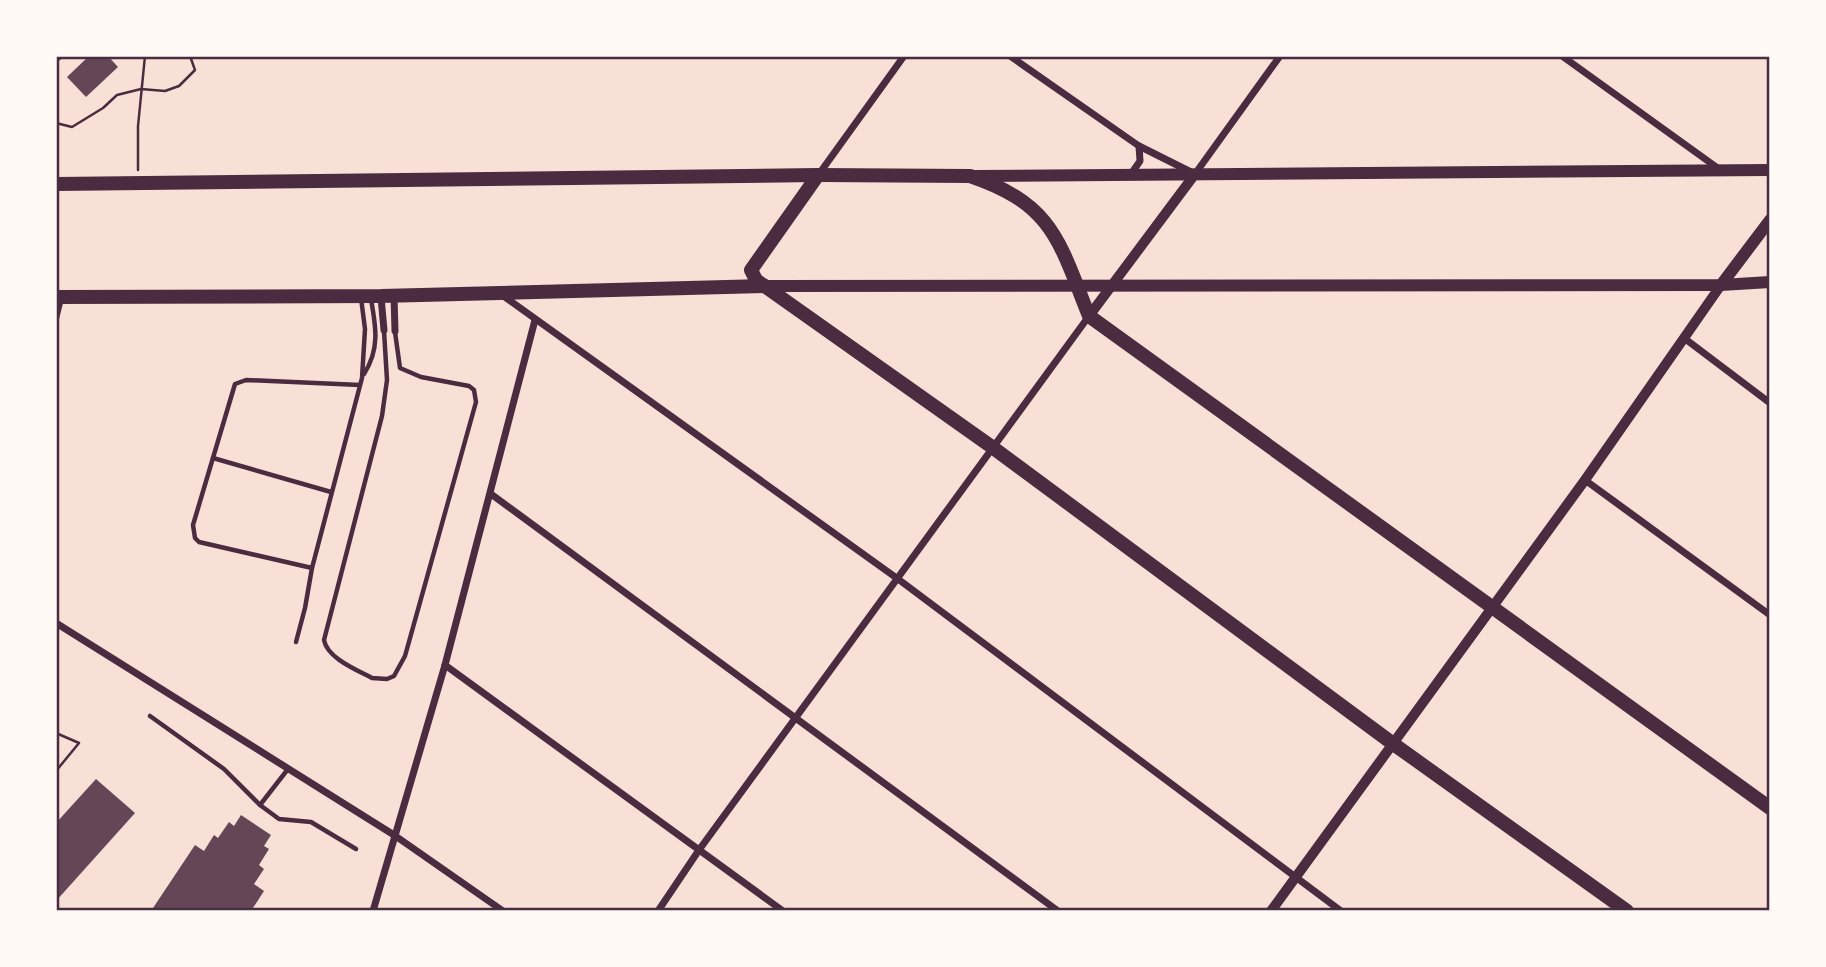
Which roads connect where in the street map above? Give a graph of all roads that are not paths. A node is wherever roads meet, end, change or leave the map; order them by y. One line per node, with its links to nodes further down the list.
1 (904, 56): 9 (street)
2 (1010, 56): 5 (street)
3 (1279, 56): 8 (street)
4 (1562, 56): 6 (street)
5 (1139, 146): 8 (street); 10 (street)
6 (1720, 170): 7 (main road); 8 (main road)
7 (1770, 170)
8 (1195, 174): 10 (main road); 18 (street)
9 (818, 175): 11 (main road); 12 (main road); 17 (main road)
10 (1130, 175): 11 (main road)
11 (970, 176): 15 (main road)
12 (56, 184)
13 (1770, 220): 16 (main road)
14 (1770, 282): 16 (main road)
15 (1077, 285): 17 (main road); 18 (main road); 22 (main road)
16 (1721, 285): 18 (main road); 27 (street)
17 (767, 286): 19 (main road); 31 (main road)
18 (1112, 286): 22 (street)
19 (499, 293): 20 (main road); 23 (street)
20 (376, 296): 21 (main road); 25 (street); 26 (street); 28 (lane); 28 (lane)
21 (59, 297): 24 (lane)
22 (1089, 316): 31 (street); 38 (main road)
23 (535, 320): 35 (street); 37 (street)
24 (56, 322)
25 (384, 330): 26 (lane)
26 (395, 331)
27 (1684, 338): 30 (street); 33 (street)
28 (362, 378): 29 (lane)
29 (360, 385): 32 (lane); 34 (lane)
30 (1770, 403)
31 (992, 447): 37 (street); 45 (main road)
32 (213, 457): 34 (lane); 36 (lane)
33 (1585, 481): 38 (street); 39 (street)
34 (331, 492): 36 (lane)
35 (491, 494): 42 (street); 44 (street)
36 (312, 568): 41 (lane)
37 (898, 579): 44 (street); 52 (street)
38 (1492, 608): 45 (street); 48 (main road)
39 (1770, 615)
40 (56, 623): 46 (street)
41 (296, 642)
42 (445, 666): 49 (street); 51 (street)
43 (150, 716): 47 (lane)
44 (796, 718): 51 (street); 57 (street)
45 (1392, 743): 52 (street); 60 (main road)
46 (288, 768): 47 (lane); 49 (street)
47 (260, 805): 50 (lane)
48 (1770, 808)
49 (394, 835): 53 (street); 54 (street)
50 (356, 849)
51 (699, 850): 55 (street); 56 (street)
52 (1295, 878): 58 (street); 59 (street)
53 (373, 911)
54 (503, 911)
55 (658, 911)
56 (783, 911)
57 (1059, 911)
58 (1271, 911)
59 (1340, 911)
60 (1627, 911)

